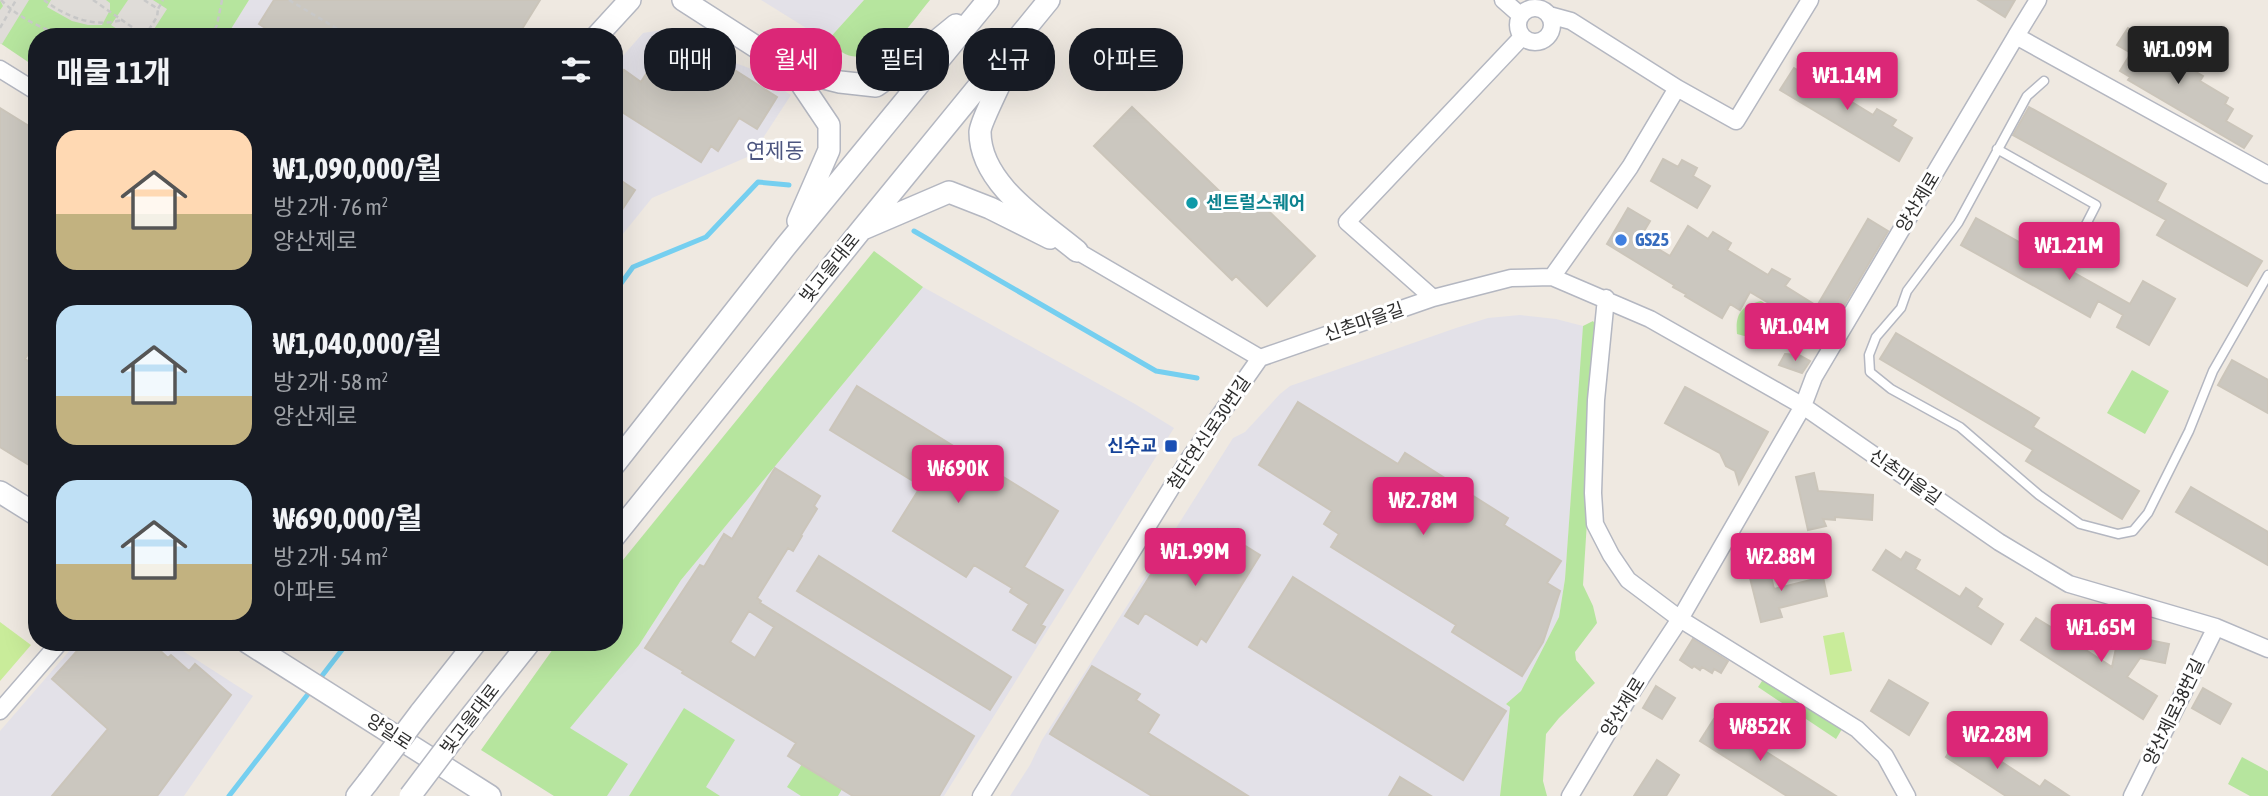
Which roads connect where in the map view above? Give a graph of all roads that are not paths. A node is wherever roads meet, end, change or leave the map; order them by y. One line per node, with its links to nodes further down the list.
1 (630, 0): 11 (main road)
2 (683, 0): 14 (main road)
3 (988, 0): 17 (main road); 25 (main road)
4 (1049, 0): 10 (main road, 빛고을대로)
5 (1503, 0): 8 (street)
6 (1810, 0): 19 (street)
7 (2038, 0): 12 (street, 양산제로)
8 (1520, 15): 9 (street); 13 (street)
9 (1549, 15): 13 (street); 19 (street)
10 (1026, 27): 23 (main road, 빛고을대로); 26 (main road)
11 (604, 28)
12 (2016, 36): 22 (street); 32 (street, 양산제로)
13 (1522, 37): 29 (street)
14 (750, 43)
15 (0, 69): 18 (street)
16 (2045, 81): 21 (lane)
17 (842, 82)
18 (28, 86)
19 (1677, 88): 28 (street)
20 (807, 91): 25 (main road)
21 (1997, 149): 24 (lane); 27 (lane)
22 (2268, 175)
23 (861, 230): 26 (main road); 36 (main road, 빛고을대로)
24 (2076, 244)
25 (786, 246): 33 (main road)
26 (1077, 251): 31 (street, 첨단연신로30번길)
27 (2268, 275)
28 (1552, 277): 29 (street, 신촌마을길); 30 (street, 신촌마을길)
29 (1433, 298): 31 (street, 신촌마을길)
30 (1606, 298): 32 (street, 신촌마을길); 37 (street)
31 (1260, 358): 48 (street, 첨단연신로30번길)
32 (1803, 406): 37 (street, 양산제로); 38 (street, 신촌마을길)
33 (623, 454)
34 (0, 492): 35 (main road)
35 (28, 509)
36 (623, 526)
37 (1680, 620): 49 (street, 양산제로); 50 (street)
38 (2216, 627): 39 (street, 신촌마을길); 51 (street, 양산제로38번길)
39 (2268, 649)
40 (52, 651): 44 (street)
41 (262, 651): 47 (main road, 양일로)
42 (469, 651): 45 (main road, bridge)
43 (523, 651): 46 (main road, 빛고을대로, bridge)
44 (0, 711)
45 (362, 789)
46 (410, 796)
47 (490, 796)
48 (981, 796)
49 (1570, 796)
50 (1907, 796)
51 (2132, 796)

